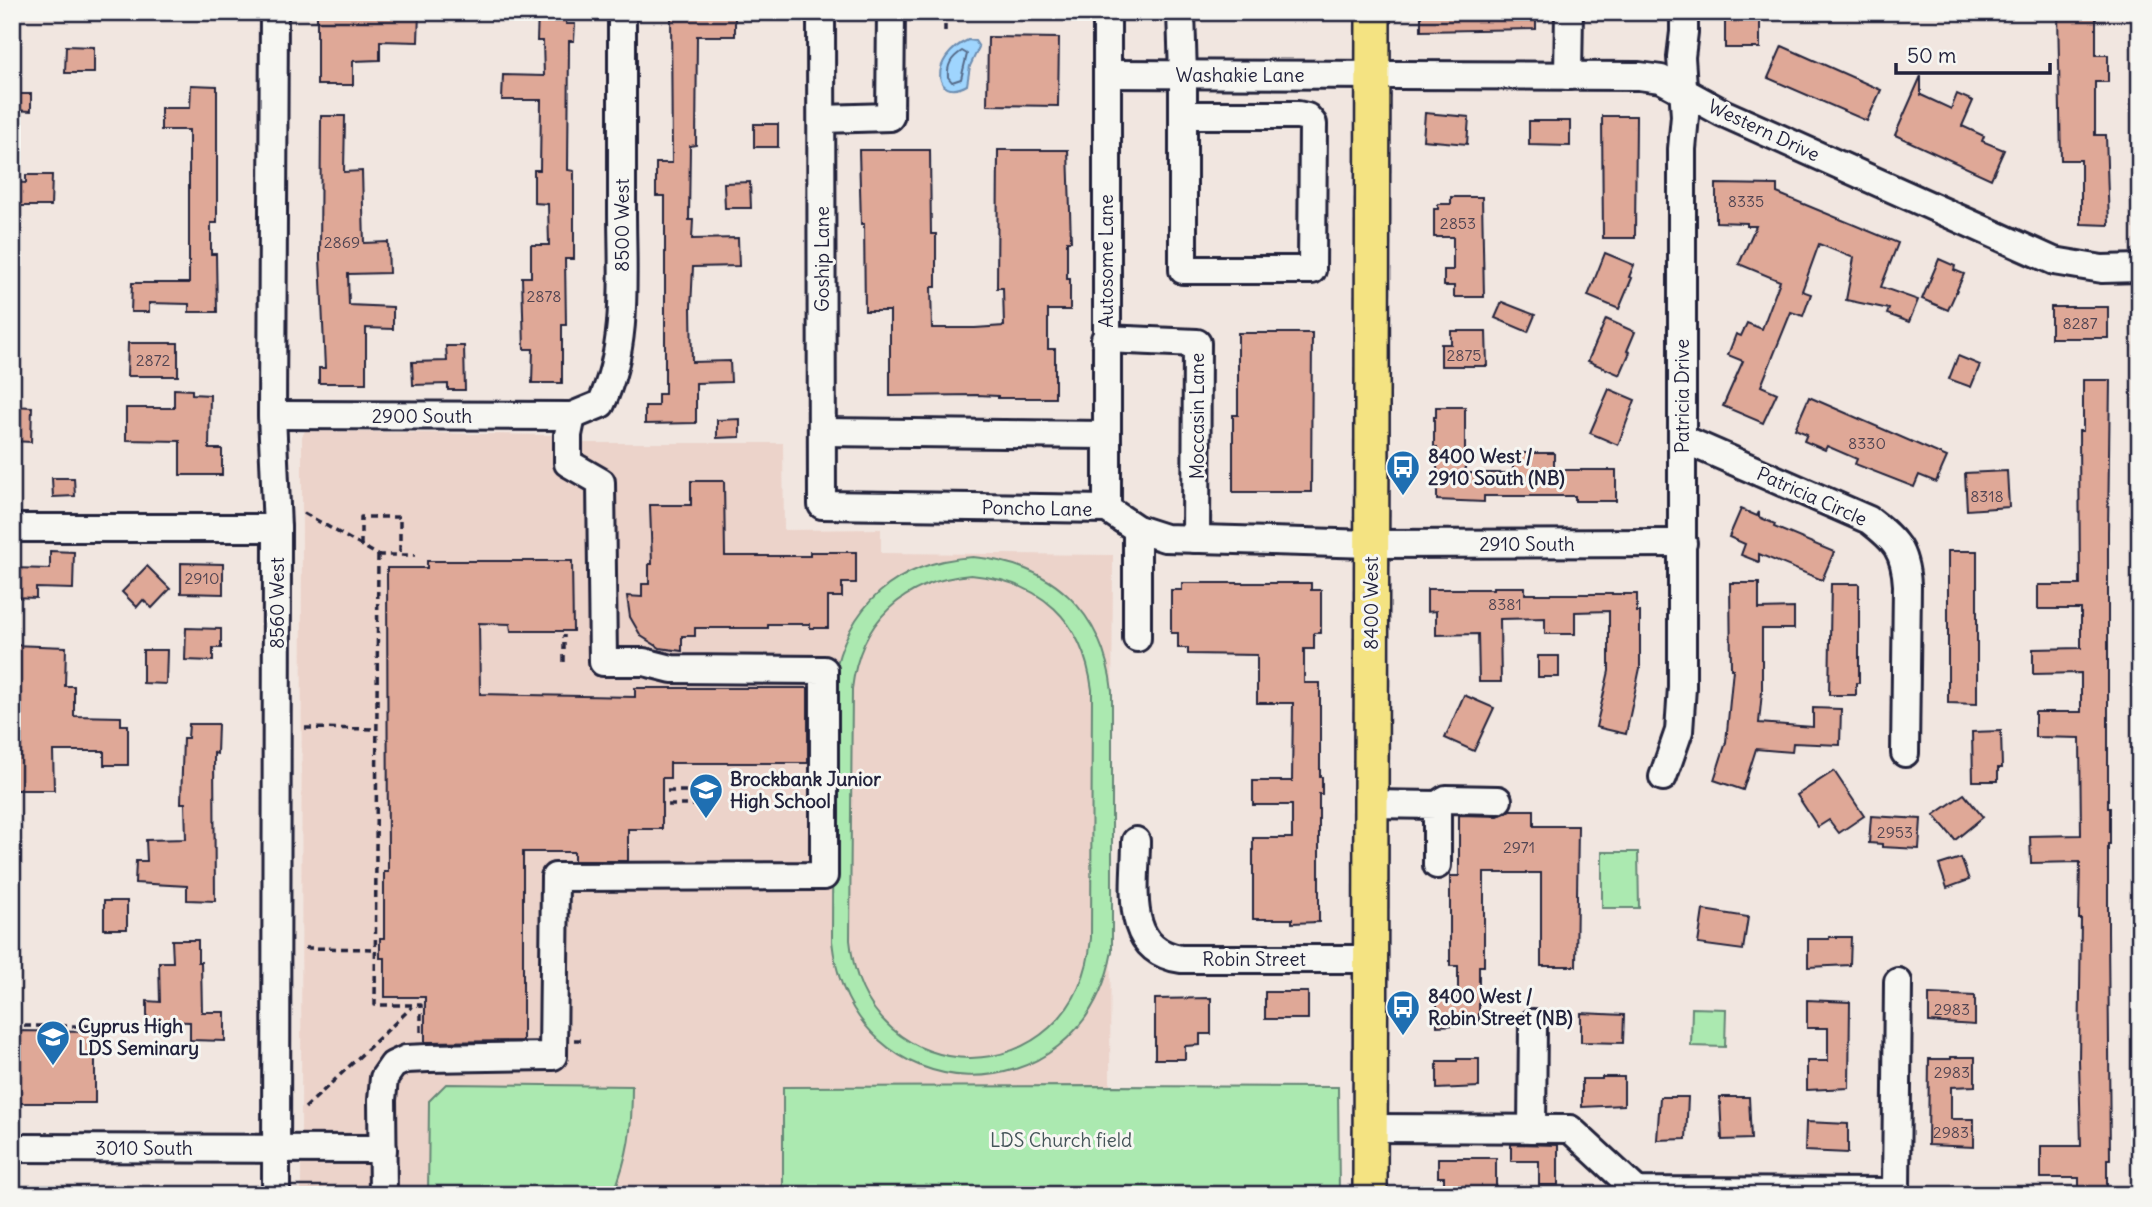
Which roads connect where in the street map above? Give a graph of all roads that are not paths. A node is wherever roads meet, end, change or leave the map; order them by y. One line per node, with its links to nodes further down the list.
1 (274, 12): 19 (street, 8560 West)
2 (622, 12): 20 (street, 8500 West)
3 (821, 12): 16 (street, Goship Lane)
4 (891, 12): 16 (street)
5 (1107, 12): 10 (street, Autosome Lane)
6 (1181, 12): 11 (street)
7 (1373, 12): 12 (main road, 8400 West)
8 (1569, 12): 13 (street)
9 (1684, 12): 14 (street, Patricia Drive)
10 (1107, 74): 11 (street, Washakie Lane); 18 (street, Autosome Lane)
11 (1183, 75): 12 (street, Washakie Lane); 15 (street)
12 (1372, 76): 13 (street, Western Drive); 31 (main road, 8400 West)
13 (1567, 76): 14 (street, Western Drive)
14 (1683, 90): 17 (street, Western Drive); 23 (street, Patricia Drive)
15 (1184, 115): 15 (street)
16 (821, 119): 21 (street, Goship Lane)
17 (2140, 268)
18 (1105, 339): 22 (street, Autosome Lane); 29 (street, Moccasin Lane)
19 (272, 415): 20 (street, 2900 South); 27 (street, 8560 West)
20 (572, 416): 47 (street)
21 (822, 432): 22 (street); 24 (street, Goship Lane)
22 (1106, 435): 25 (street, Autosome Lane)
23 (1682, 439): 30 (street, Patricia Drive); 33 (street, Patricia Circle)
24 (821, 505): 25 (street, Poncho Lane)
25 (1107, 509): 28 (street, Poncho Lane)
26 (12, 527): 27 (street)
27 (277, 528): 46 (street, 8560 West)
28 (1137, 529): 29 (street, Poncho Lane); 32 (street)
29 (1196, 539): 31 (street, Poncho Lane)
30 (1683, 543): 31 (street, 2910 South); 34 (street, Patricia Drive)
31 (1371, 544): 36 (main road, 8400 West)
32 (1137, 638)
33 (1905, 753)
34 (1663, 777)
35 (1498, 800): 37 (street)
36 (1371, 804): 37 (street); 40 (main road, 8400 West)
37 (1437, 805): 39 (street)
38 (1136, 841): 40 (street, Robin Street)
39 (1437, 865)
40 (1370, 959): 43 (main road, 8400 West)
41 (1898, 982): 44 (street)
42 (1532, 1023): 44 (street)
43 (1370, 1128): 44 (street); 50 (main road, 8400 West)
44 (1532, 1129)
45 (12, 1148): 46 (street, 3010 South)
46 (276, 1148): 47 (street, 3010 South); 48 (street, 8560 West)
47 (383, 1149): 49 (street)
48 (276, 1195)
49 (383, 1195)
50 (1370, 1195)

